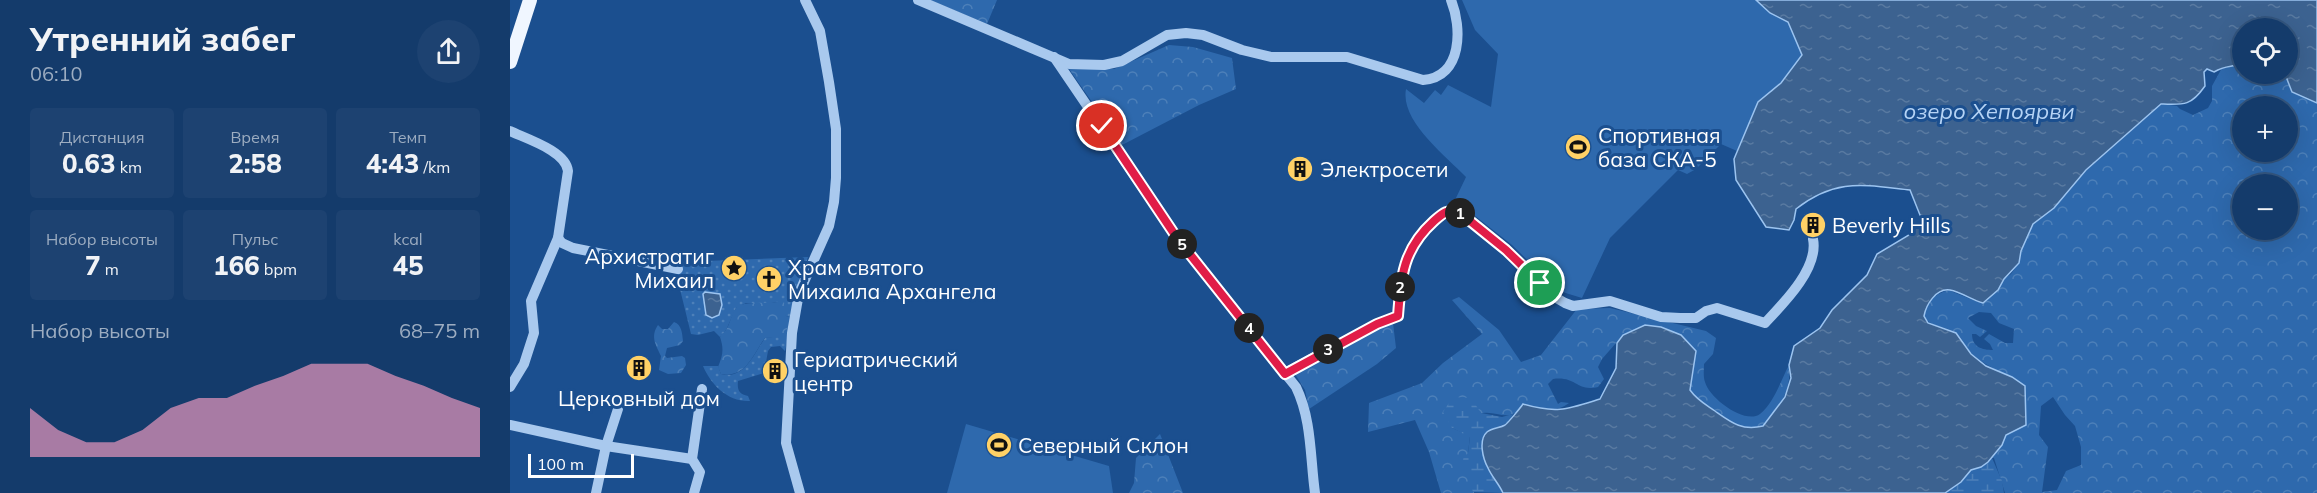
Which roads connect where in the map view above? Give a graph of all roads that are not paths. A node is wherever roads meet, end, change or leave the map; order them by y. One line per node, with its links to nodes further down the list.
1 (530, 0): 6 (main road)
2 (805, 0): 20 (street)
3 (918, 0): 5 (street)
4 (1450, 0): 5 (street)
5 (1054, 57): 11 (street)
6 (510, 60)
7 (510, 131): 8 (street)
8 (558, 238): 10 (street); 12 (street)
9 (1813, 238): 11 (street)
10 (678, 269)
11 (1285, 374): 21 (street)
12 (510, 387)
13 (702, 389): 17 (street)
14 (618, 409): 16 (street)
15 (510, 425): 16 (street)
16 (606, 446): 17 (street); 18 (street)
17 (692, 459): 19 (street)
18 (596, 493)
19 (694, 493)
20 (800, 493)
21 (1315, 493)

